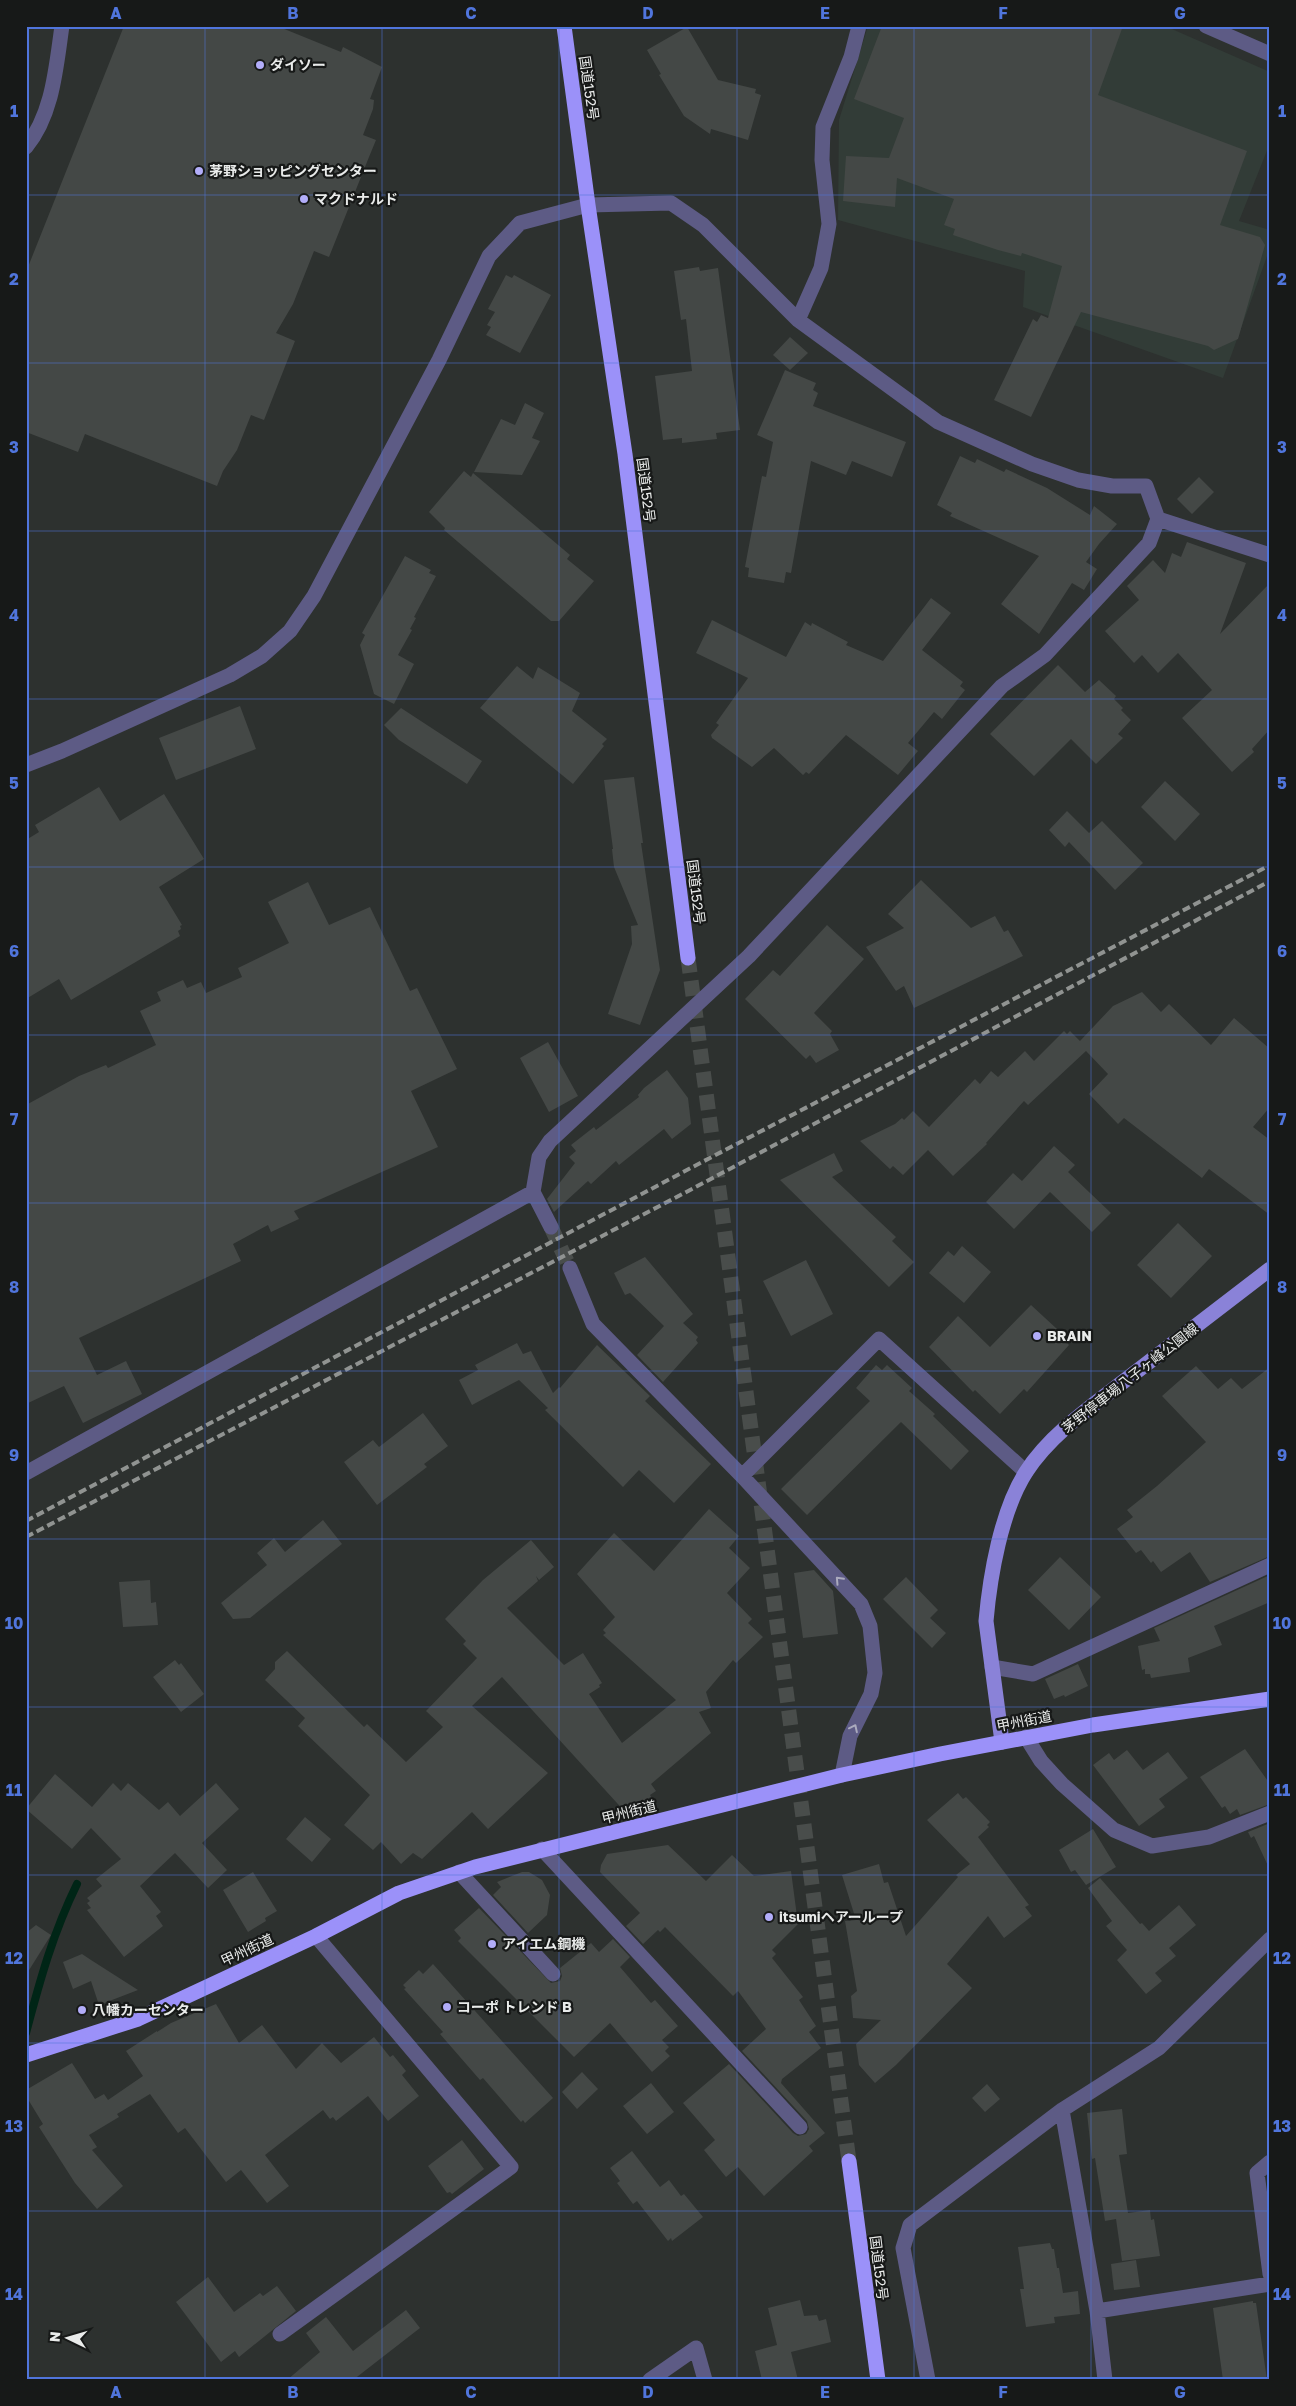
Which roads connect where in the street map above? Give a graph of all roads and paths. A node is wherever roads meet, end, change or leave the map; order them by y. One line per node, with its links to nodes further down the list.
1 (62, 26): 6 (street)
2 (564, 26): 7 (highway, 国道152号)
3 (859, 26): 8 (street)
4 (1206, 26): 5 (street)
5 (1270, 54)
6 (26, 147)
7 (588, 205): 8 (street); 11 (street); 12 (highway, 国道152号)
8 (798, 320): 9 (street)
9 (1158, 519): 10 (street); 13 (street)
10 (1270, 555)
11 (26, 765)
12 (688, 958)
13 (533, 1192): 14 (street); 18 (street)
14 (551, 1227)
15 (570, 1268): 19 (street)
16 (1270, 1268): 17 (main road, 茅野停車場八子ヶ峰公園線)
17 (1026, 1472): 19 (street); 21 (main road, 茅野停車場八子ヶ峰公園線)
18 (26, 1473)
19 (742, 1476): 25 (street, one-way to 19)
20 (1270, 1565): 21 (street)
21 (992, 1667): 24 (main road, 茅野停車場八子ヶ峰公園線)
22 (1270, 1699): 23 (highway, 甲州街道)
23 (1026, 1737): 24 (highway, 甲州街道); 26 (street)
24 (1002, 1742): 25 (highway, 甲州街道)
25 (842, 1775): 27 (highway, 甲州街道)
26 (1270, 1813)
27 (542, 1849): 28 (highway, 甲州街道); 34 (street)
28 (459, 1872): 29 (highway, 甲州街道); 31 (street)
29 (316, 1936): 32 (highway, 甲州街道); 40 (street)
30 (1270, 1939): 33 (street)
31 (552, 1974)
32 (26, 2055)
33 (1062, 2110): 39 (street); 44 (street)
34 (800, 2126)
35 (849, 2161): 43 (highway, 国道152号)
36 (1270, 2162): 37 (street)
37 (1270, 2274)
38 (1270, 2284): 39 (street)
39 (1097, 2311): 45 (street)
40 (280, 2334)
41 (650, 2380): 42 (street)
42 (705, 2380)
43 (878, 2380)
44 (928, 2380)
45 (1105, 2380)

